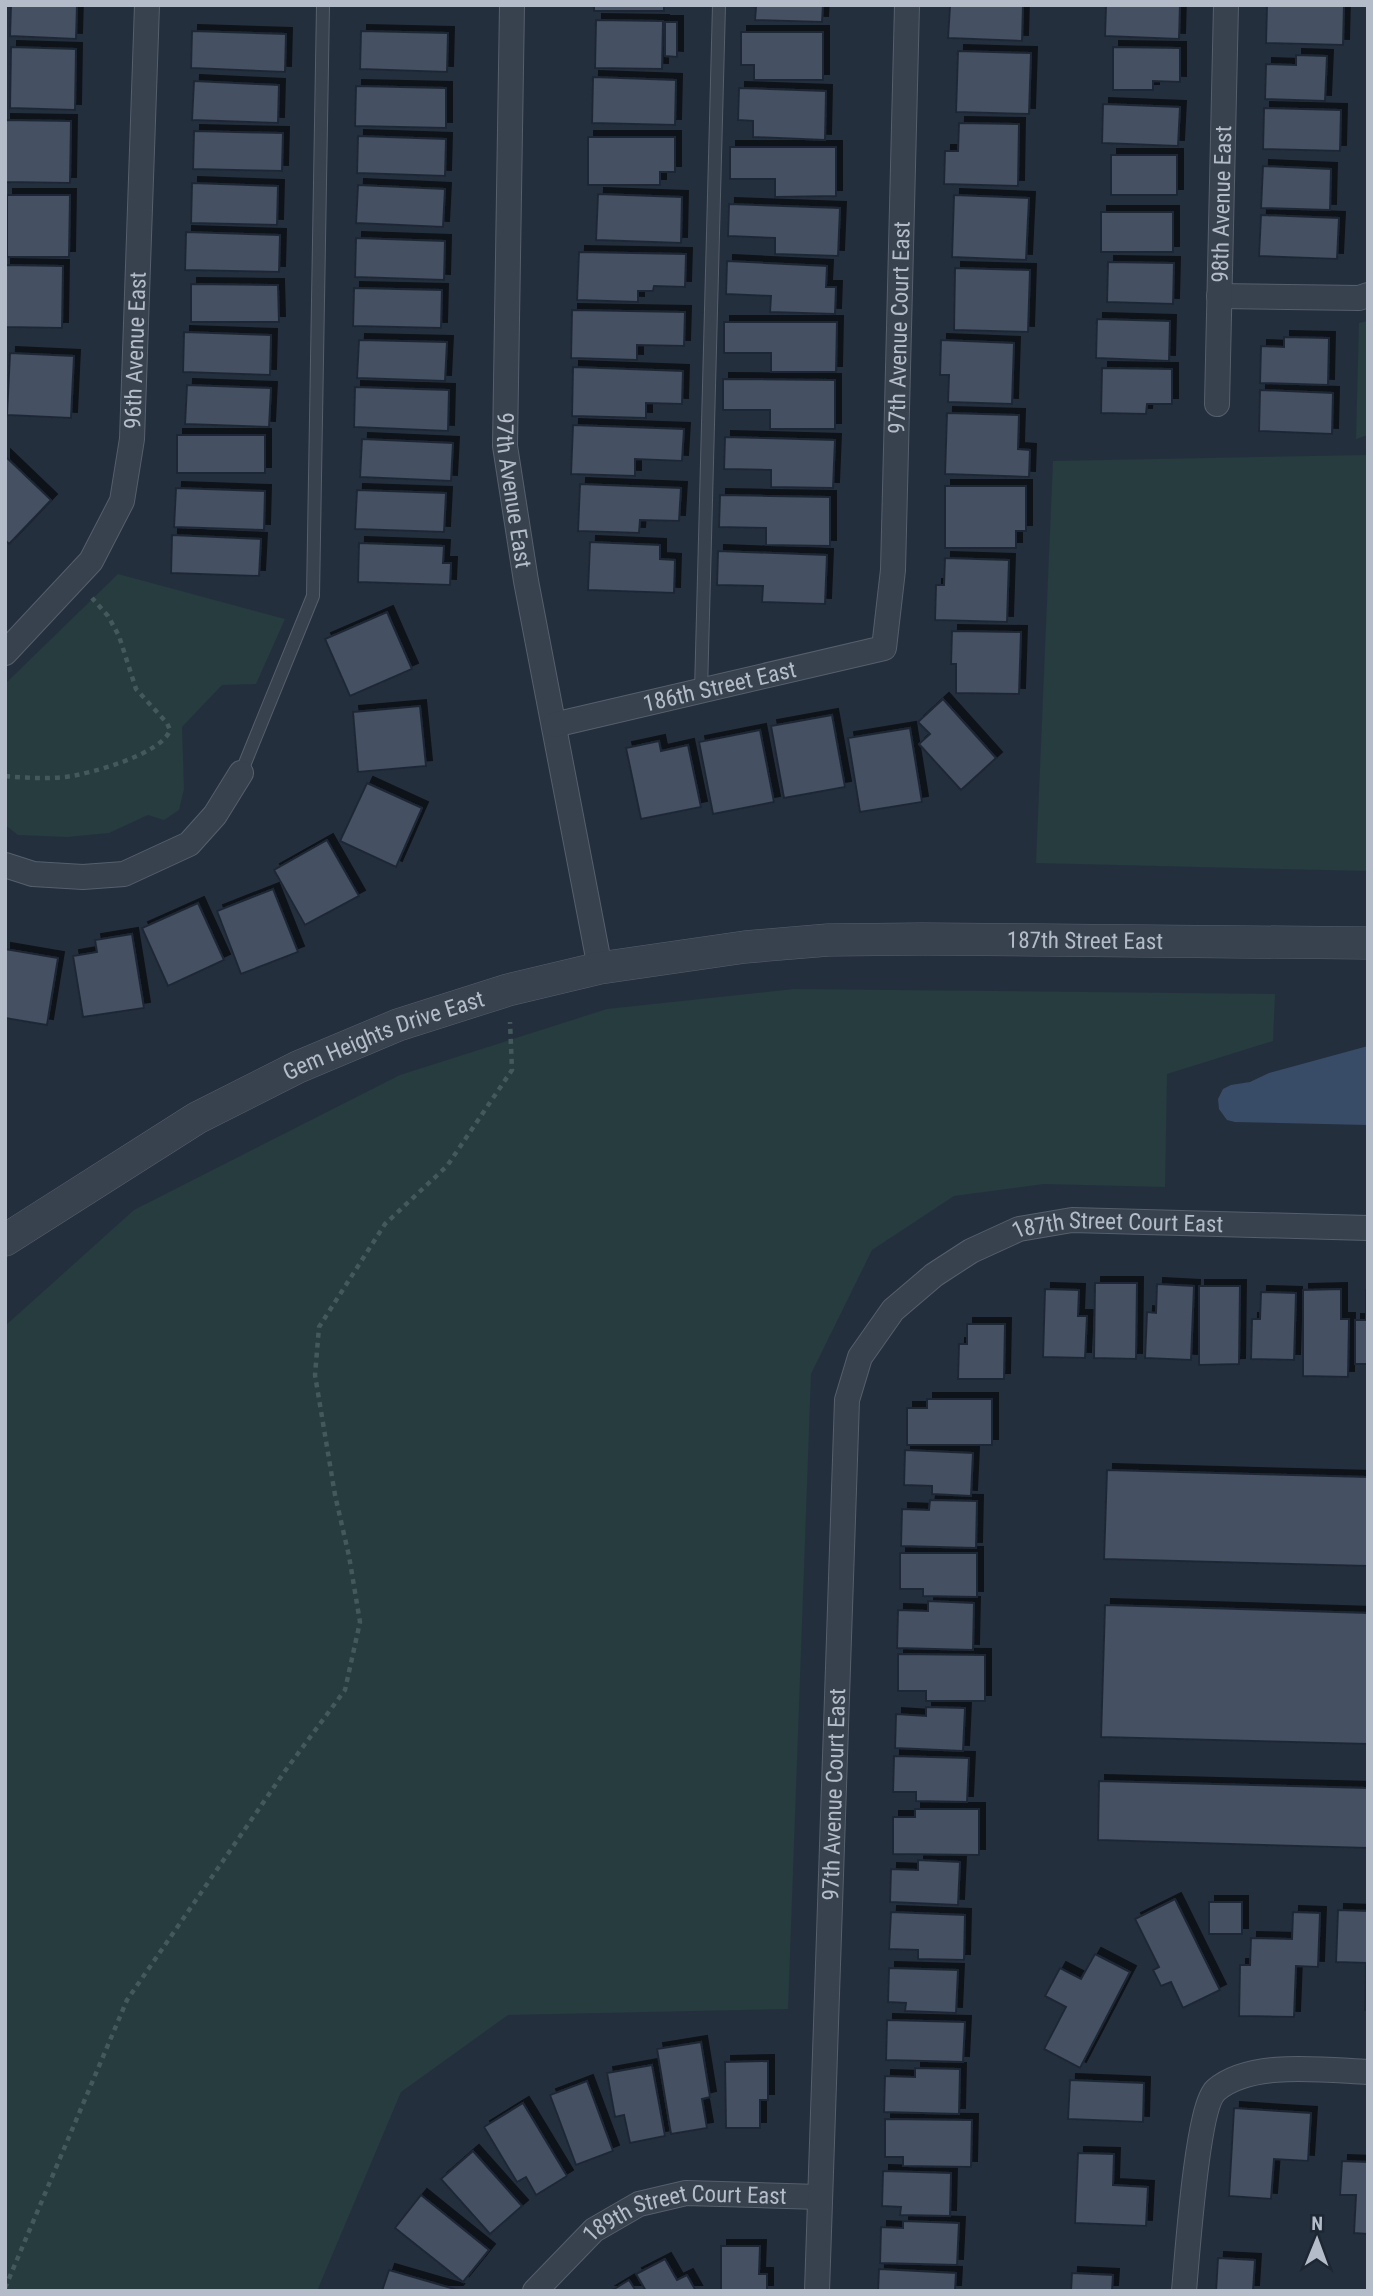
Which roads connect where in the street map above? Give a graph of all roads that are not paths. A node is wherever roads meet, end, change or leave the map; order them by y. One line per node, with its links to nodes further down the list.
1 (147, 5): 11 (street, 96th Avenue East)
2 (324, 5): 14 (lane)
3 (512, 5): 13 (street, 97th Avenue East)
4 (719, 5): 12 (lane)
5 (907, 5): 10 (street, 97th Avenue Court East)
6 (1226, 5): 7 (street, 98th Avenue East)
7 (1219, 296): 8 (street); 9 (street, 98th Avenue East)
8 (1364, 297)
9 (1217, 404)
10 (884, 648): 12 (street, 186th Street East)
11 (5, 653)
12 (701, 691): 13 (street, 186th Street East)
13 (554, 725): 18 (street, 97th Avenue East)
14 (241, 773): 15 (street)
15 (5, 865)
16 (804, 942): 17 (street, 187th Street East); 18 (street, Gem Heights Drive East)
17 (1368, 943)
18 (600, 968): 20 (street, Gem Heights Drive East)
19 (1368, 1228): 21 (street, 187th Street Court East)
20 (5, 1240)
21 (893, 1310): 23 (street, 97th Avenue Court East)
22 (1368, 2073): 26 (street)
23 (819, 2197): 24 (street, 189th Street Court East); 25 (street, 97th Avenue Court East)
24 (535, 2291)
25 (817, 2291)
26 (1184, 2291)

